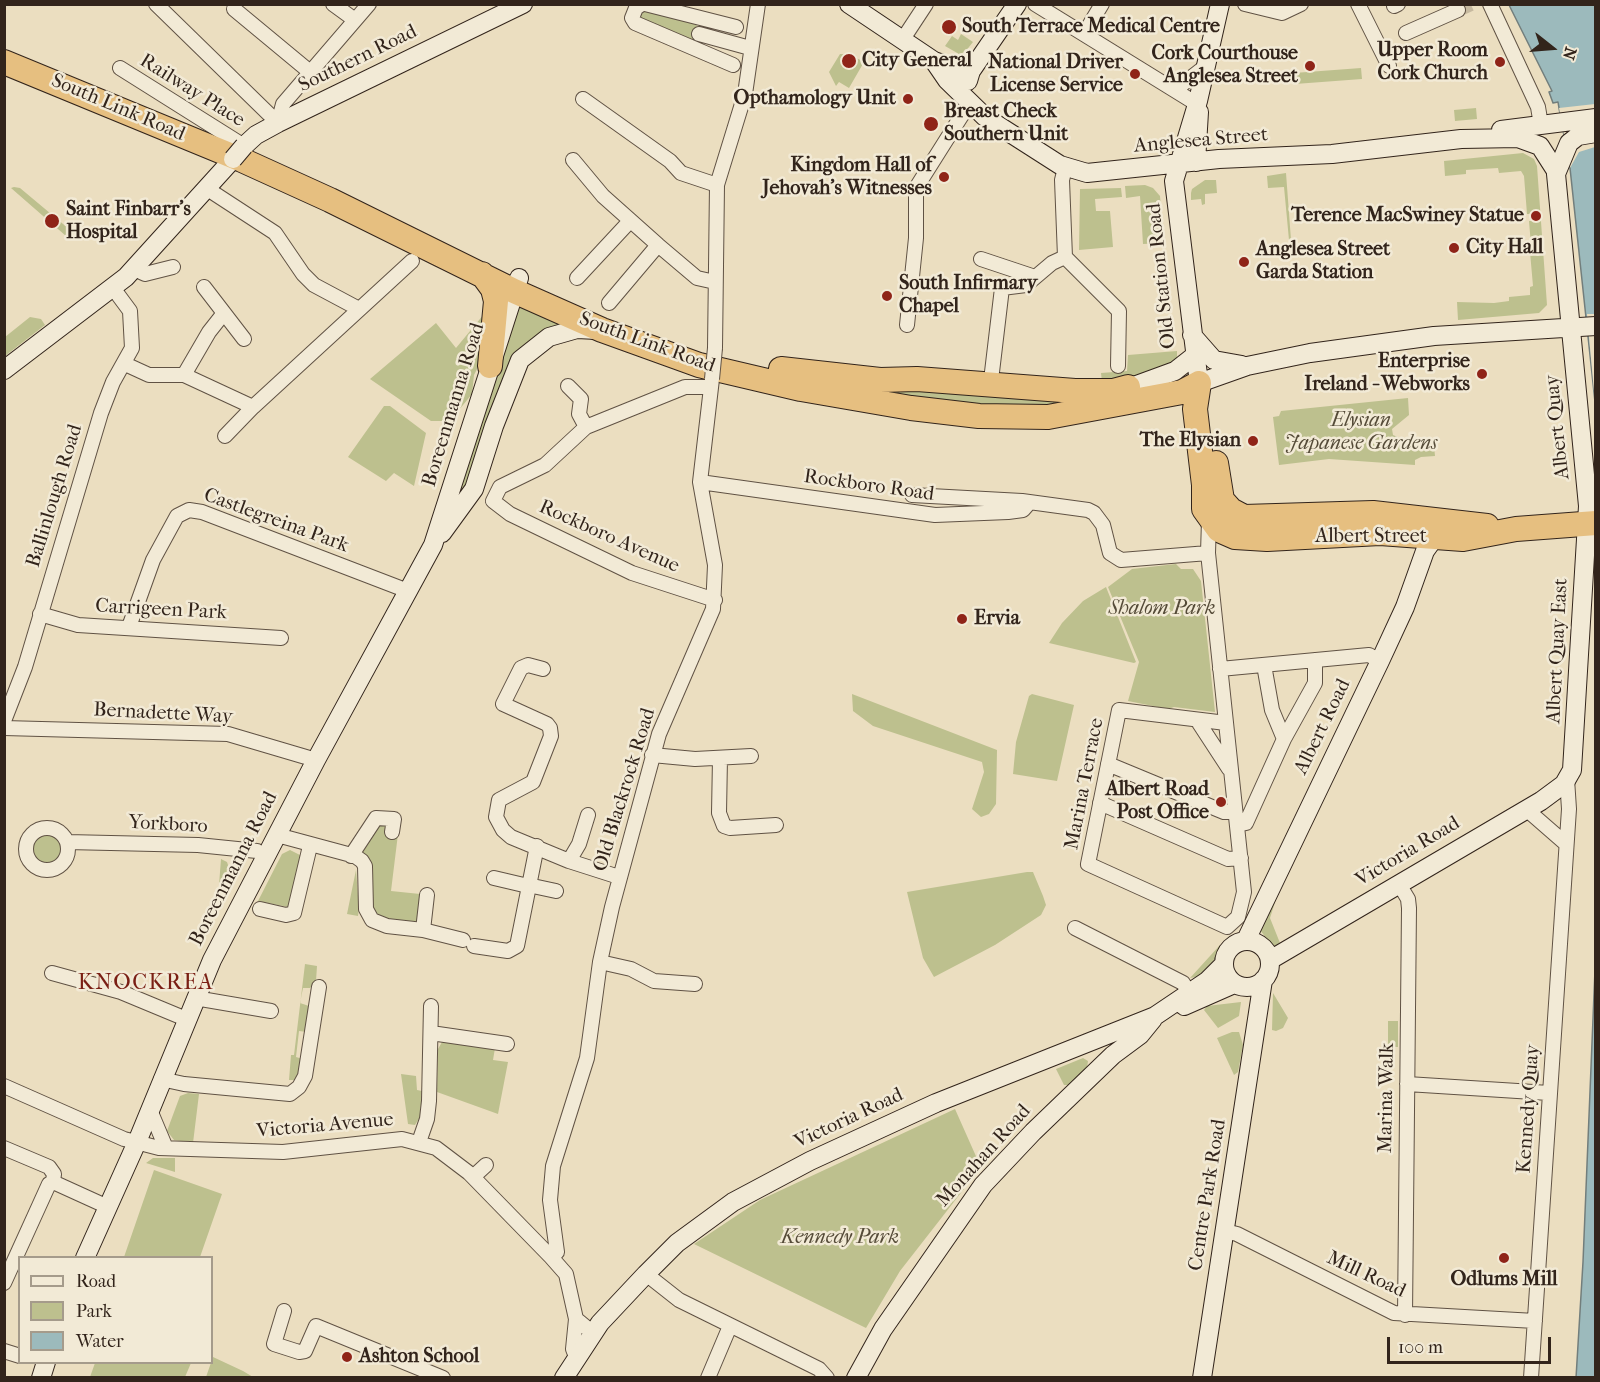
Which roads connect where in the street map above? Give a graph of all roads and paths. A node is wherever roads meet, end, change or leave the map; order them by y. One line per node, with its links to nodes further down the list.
1 (156, 4): 42 (street)
2 (333, 4): 20 (street)
3 (369, 4): 20 (street)
4 (523, 4): 42 (street, Southern Road)
5 (644, 4): 19 (street); 26 (street)
6 (758, 4): 27 (street, Old Blackrock Road)
7 (849, 4): 25 (street)
8 (1017, 4): 35 (street)
9 (1035, 4): 24 (street)
10 (1102, 4): 24 (street)
11 (1220, 4): 32 (street, Old Station Road)
12 (1245, 4): 13 (street)
13 (1301, 4)
14 (1358, 4): 33 (street)
15 (1490, 4): 43 (street)
16 (917, 7): 25 (street)
17 (234, 9): 36 (street)
18 (1458, 10): 22 (street)
19 (704, 18): 21 (street); 23 (street)
20 (356, 20): 36 (street)
21 (736, 27)
22 (1407, 33)
23 (699, 34): 26 (street); 27 (street)
24 (1084, 34): 37 (street)
25 (903, 39): 29 (street)
26 (694, 48): 31 (street)
27 (750, 48): 51 (street, Old Blackrock Road)
28 (4, 50): 64 (highway)
29 (934, 61): 35 (street); 40 (street, Anglesea Street)
30 (4, 62): 46 (highway, South Link Road)
31 (733, 65)
32 (1206, 66): 37 (street); 39 (street, Old Station Road)
33 (1389, 66)
34 (120, 68): 46 (street, Railway Place)
35 (971, 71): 40 (street)
36 (310, 72): 42 (street)
37 (1175, 90): 39 (street)
38 (583, 99): 51 (street)
39 (1198, 101): 48 (street, Old Station Road)
40 (970, 103): 49 (street, Anglesea Street); 70 (street)
41 (1596, 118): 43 (street, Anglesea Street)
42 (278, 123): 46 (street, Southern Road)
43 (1540, 124): 45 (street, Anglesea Street)
44 (1596, 133): 50 (street)
45 (1461, 139): 48 (street, Anglesea Street); 50 (street, Anglesea Street)
46 (235, 158): 52 (street, Southern Road); 60 (highway, South Link Road)
47 (573, 160): 53 (street)
48 (1187, 163): 49 (street, Anglesea Street); 73 (street, Old Station Road)
49 (1065, 168): 55 (street)
50 (1556, 171): 71 (street, Albert Quay)
51 (717, 185): 63 (street, Old Blackrock Road)
52 (206, 188): 59 (street, Southern Road); 68 (street)
53 (630, 221): 54 (street); 62 (street)
54 (658, 245): 63 (street); 67 (street)
55 (1065, 257): 61 (street); 78 (street)
56 (981, 259): 61 (street)
57 (412, 261): 68 (street)
58 (173, 267): 59 (street)
59 (134, 269): 66 (street, Southern Road)
60 (482, 274): 64 (highway, South Link Road); 77 (highway)
61 (1035, 277): 81 (street)
62 (577, 279)
63 (715, 282): 83 (street, Old Blackrock Road, bridge)
64 (516, 284): 72 (highway, South Link Road); 77 (street, Boreenmanna Road); 86 (highway)
65 (204, 287): 69 (street)
66 (112, 288): 76 (street, Ballinlough Road); 80 (street, Southern Road)
67 (609, 303)
68 (359, 309): 87 (street)
69 (224, 314): 74 (street); 82 (street)
70 (907, 325)
71 (1584, 326): 79 (street); 94 (street, Albert Quay)
72 (602, 330): 86 (highway, South Link Road); 96 (street, Boreenmanna Road)
73 (1191, 333): 75 (street, Old Station Road); 79 (street)
74 (244, 339)
75 (1194, 356): 84 (street, Old Station Road); 86 (street)
76 (125, 364): 82 (street); 100 (street, Ballinlough Road)
77 (490, 366): 96 (street, Boreenmanna Road)
78 (1118, 366)
79 (1247, 366): 84 (street)
80 (4, 370)
81 (992, 372)
82 (184, 375): 87 (street)
83 (711, 383): 88 (street); 90 (street, Old Blackrock Road)
84 (1199, 383): 86 (highway); 93 (highway); 95 (highway, Albert Street)
85 (568, 386): 88 (street)
86 (1133, 392): 93 (highway)
87 (253, 407): 89 (street)
88 (586, 427): 99 (street, Rockboro Avenue)
89 (225, 436)
90 (700, 482): 92 (street, Rockboro Road); 99 (street, Old Blackrock Road)
91 (912, 495): 92 (street)
92 (1030, 502): 97 (street)
93 (1212, 518): 95 (highway, Albert Street); 97 (street); 97 (street)
94 (1592, 524): 95 (highway, Albert Street); 119 (street, Albert Quay East)
95 (1441, 529): 104 (street, Albert Road)
96 (433, 545): 98 (street, Boreenmanna Road)
97 (1208, 553): 107 (street)
98 (408, 591): 101 (street, Castlegreina Park); 116 (street, Boreenmanna Road)
99 (715, 600): 113 (street, Old Blackrock Road)
100 (40, 614): 101 (street, Carrigeen Park); 109 (street, Ballinlough Road)
101 (129, 627): 102 (street, Carrigeen Park)
102 (281, 638)
103 (1315, 660): 104 (street); 105 (street); 112 (street)
104 (1380, 661): 145 (street, Albert Road)
105 (1264, 664): 107 (street); 112 (street)
106 (543, 669): 130 (street)
107 (1220, 669): 110 (street)
108 (1197, 720): 110 (street); 117 (street, Marina Terrace); 118 (street)
109 (4, 721)
110 (1226, 723): 118 (street)
111 (4, 728): 116 (street, Bernadette Way)
112 (1284, 739): 123 (street)
113 (652, 755): 115 (street); 135 (street, Old Blackrock Road)
114 (751, 756): 115 (street)
115 (720, 758): 124 (street)
116 (316, 760): 126 (street, Boreenmanna Road)
117 (1108, 764): 120 (street, Marina Terrace); 123 (street)
118 (1230, 771): 123 (street)
119 (1567, 779): 121 (street, Victoria Road); 128 (street, Kennedy Quay)
120 (1100, 803): 133 (street); 142 (street, Marina Terrace)
121 (1526, 809): 128 (street); 137 (street, Victoria Road)
122 (588, 815): 134 (street)
123 (1236, 818): 133 (street)
124 (776, 825)
125 (392, 832): 131 (street)
126 (277, 835): 129 (street); 132 (street, Boreenmanna Road)
127 (68, 842): 132 (street, Yorkboro)
128 (1565, 843): 168 (street, Kennedy Quay)
129 (310, 846): 131 (street); 141 (street)
130 (537, 846): 134 (street); 138 (street)
131 (351, 856): 144 (street)
132 (265, 858): 154 (street, Boreenmanna Road)
133 (1241, 858): 142 (street)
134 (569, 861): 135 (street)
135 (619, 877): 147 (street, Old Blackrock Road)
136 (494, 878): 138 (street)
137 (1399, 884): 146 (street, Victoria Road); 166 (street, Marina Walk)
138 (528, 886): 139 (street); 144 (street)
139 (556, 891)
140 (427, 895): 144 (street)
141 (260, 909)
142 (1238, 917): 145 (street)
143 (1075, 928): 155 (street)
144 (423, 930)
145 (1247, 938): 146 (street); 148 (street)
146 (1270, 960): 150 (street)
147 (600, 962): 151 (street); 179 (street, Old Blackrock Road)
148 (1223, 965): 152 (street); 155 (street, Victoria Road)
149 (52, 973): 160 (street)
150 (1263, 980): 152 (street); 159 (street, Centre Park Road)
151 (694, 984)
152 (1240, 986): 155 (street, Victoria Road); 159 (street, Centre Park Road)
153 (319, 987): 165 (street)
154 (195, 998): 157 (street); 160 (street, Boreenmanna Road)
155 (1192, 998): 158 (street, Victoria Road)
156 (431, 1006): 161 (street)
157 (271, 1011)
158 (1160, 1014): 162 (street, Victoria Road); 164 (street, Monahan Road)
159 (1255, 1018): 178 (street, Centre Park Road)
160 (186, 1019): 165 (street, Boreenmanna Road)
161 (431, 1033): 163 (street); 171 (street)
162 (1109, 1036): 164 (street); 183 (street, Victoria Road)
163 (507, 1044)
164 (1113, 1055): 196 (street, Monahan Road)
165 (161, 1079): 169 (street, Boreenmanna Road)
166 (1407, 1084): 168 (street); 186 (street, Marina Walk)
167 (4, 1086): 170 (street, Victoria Avenue)
168 (1550, 1093): 188 (street, Kennedy Quay)
169 (150, 1110): 170 (street, Boreenmanna Road); 173 (street)
170 (137, 1142): 173 (street, Victoria Avenue); 177 (street, Boreenmanna Road)
171 (419, 1142): 173 (street, Victoria Avenue); 175 (street, Victoria Avenue)
172 (4, 1148): 176 (street)
173 (166, 1148)
174 (486, 1165): 175 (street)
175 (473, 1177): 180 (street, Victoria Avenue)
176 (53, 1182): 177 (street); 184 (street)
177 (108, 1207): 181 (street, Boreenmanna Road)
178 (1225, 1231): 186 (street, Mill Road); 197 (street, Centre Park Road)
179 (553, 1234): 180 (street); 182 (street, Old Blackrock Road)
180 (538, 1244): 182 (street, Victoria Avenue)
181 (85, 1256)
182 (551, 1257): 187 (street)
183 (646, 1274): 189 (street); 190 (street, Victoria Road)
184 (4, 1283)
185 (284, 1311): 192 (street)
186 (1405, 1315): 188 (street, Mill Road)
187 (576, 1319): 190 (street); 191 (street)
188 (1535, 1321): 198 (street, Kennedy Quay)
189 (730, 1326): 194 (street); 195 (street)
190 (593, 1333): 191 (street, Victoria Road)
191 (576, 1357): 193 (street, Victoria Road)
192 (443, 1377)
193 (564, 1377)
194 (708, 1377)
195 (827, 1377)
196 (856, 1377)
197 (1202, 1377)
198 (1531, 1377)

